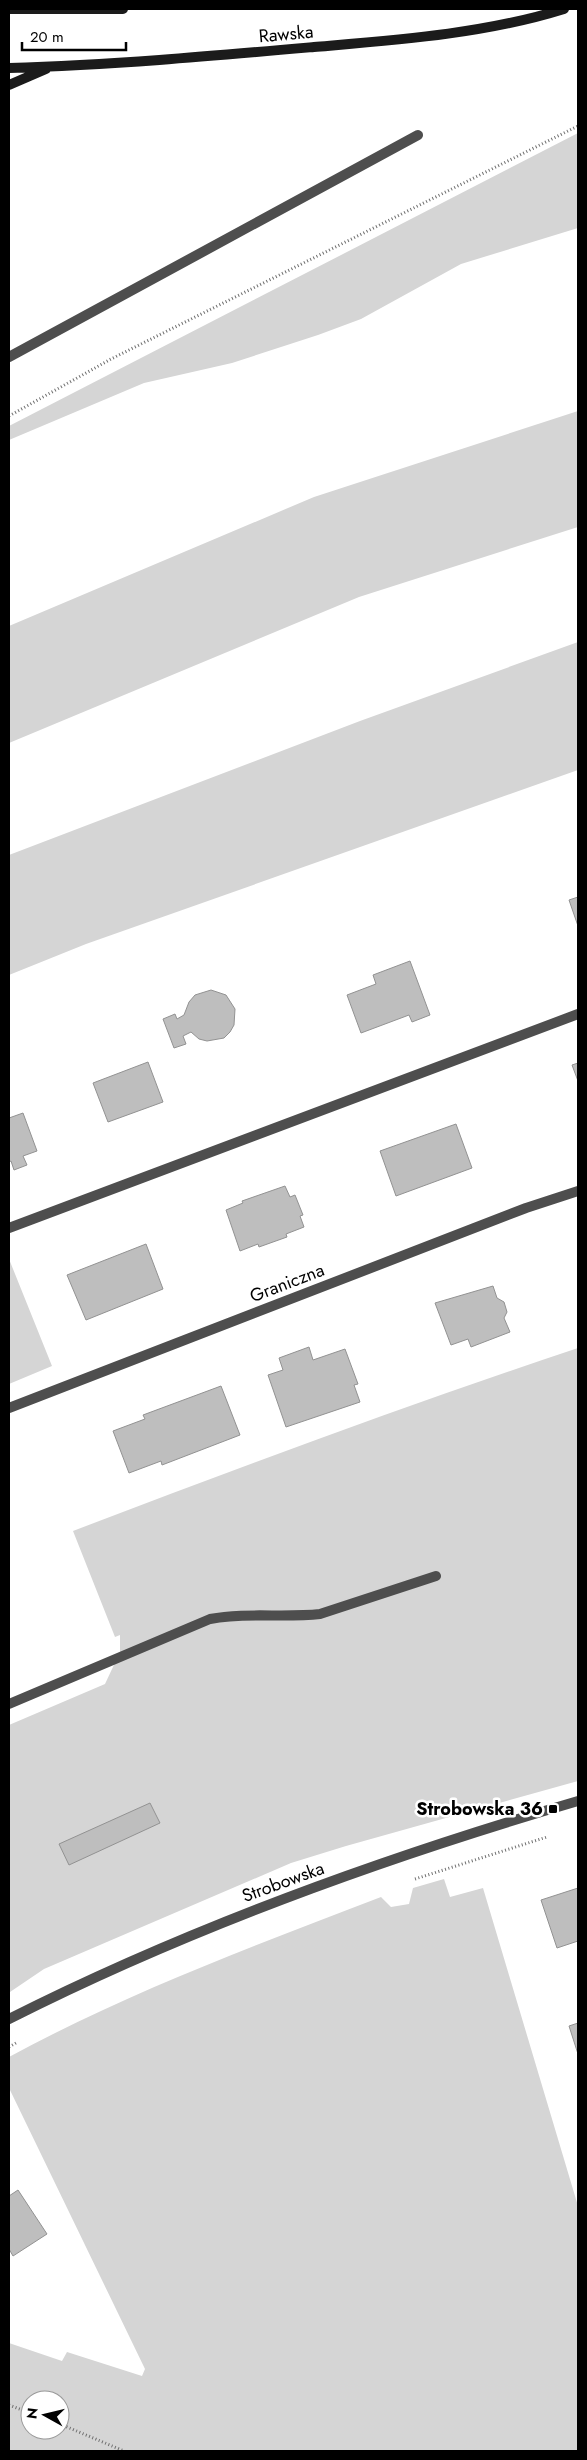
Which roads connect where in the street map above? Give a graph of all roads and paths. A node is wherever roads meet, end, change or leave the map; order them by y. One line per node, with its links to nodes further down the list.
1 (10, 9): 2 (main road)
2 (123, 9)
3 (564, 9): 4 (main road, Rawska)
4 (52, 67): 5 (main road, Rawska); 6 (main road)
5 (9, 68)
6 (9, 85)
7 (578, 126): 10 (path)
8 (418, 135): 9 (street)
9 (9, 356)
10 (9, 416)
11 (578, 1014): 13 (street)
12 (578, 1192): 14 (street, Graniczna)
13 (9, 1228)
14 (9, 1408)
15 (436, 1576): 16 (street)
16 (9, 1704)
17 (578, 1802): 20 (street, Strobowska)
18 (550, 1836): 19 (path)
19 (410, 1881)
20 (9, 2019)
21 (17, 2042): 22 (path)
22 (9, 2046)
23 (70, 2428): 24 (path)
24 (124, 2451)

